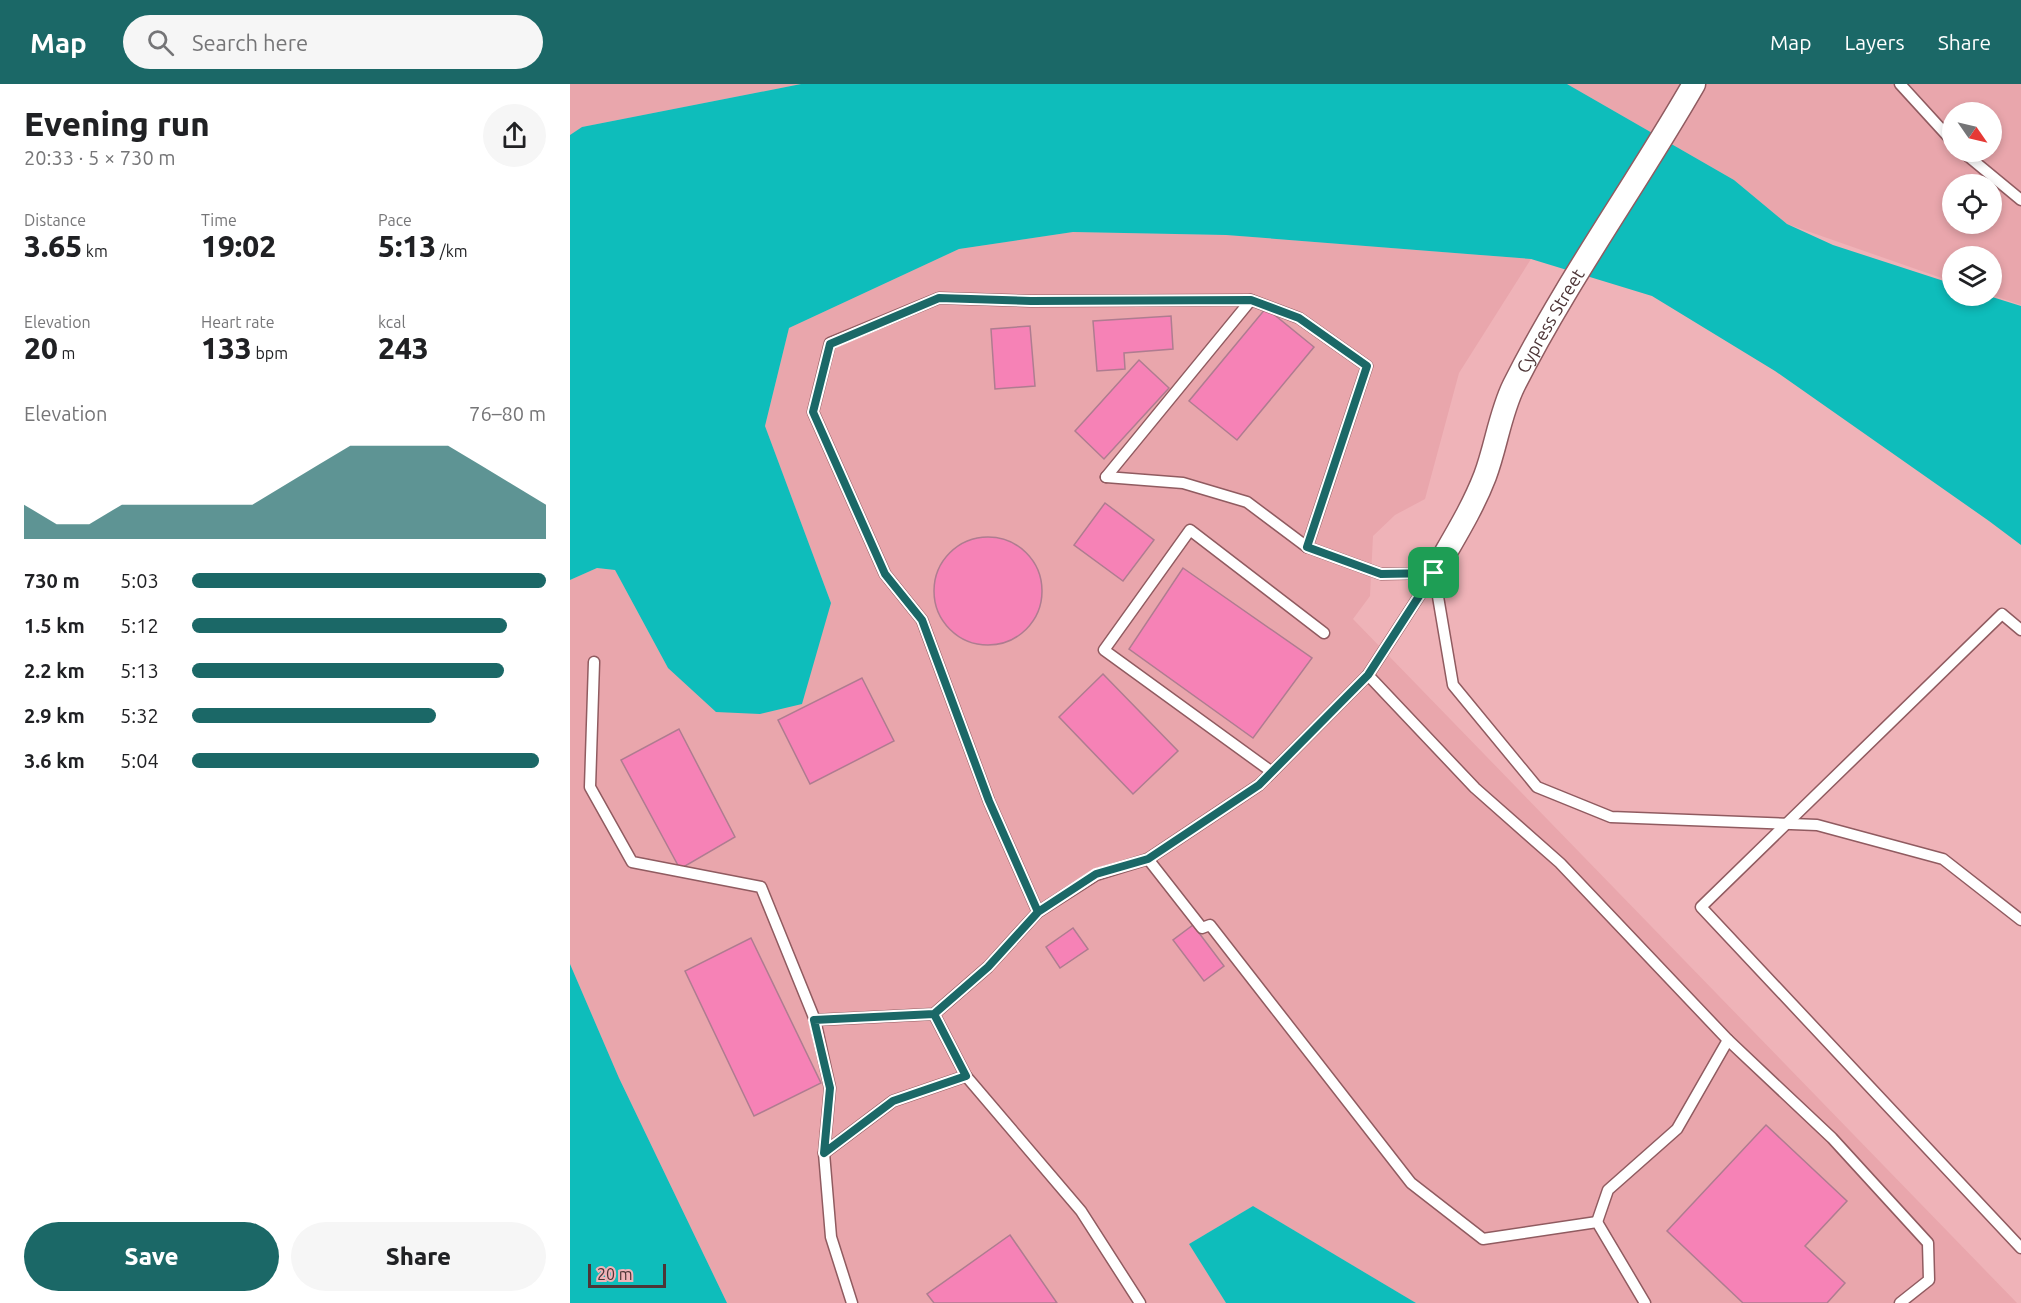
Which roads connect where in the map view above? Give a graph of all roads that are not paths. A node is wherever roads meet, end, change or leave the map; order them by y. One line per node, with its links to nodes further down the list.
1 (1694, 84): 8 (street, Cypress Street)
2 (1900, 84): 3 (lane)
3 (1942, 130)
4 (1975, 162): 5 (lane)
5 (2021, 200)
6 (1251, 300): 7 (lane); 7 (lane); 16 (lane)
7 (1307, 547): 8 (lane)
8 (1434, 573): 12 (lane); 14 (lane)
9 (2021, 630): 14 (lane)
10 (1324, 633): 13 (lane)
11 (594, 662): 19 (lane)
12 (1368, 675): 13 (lane); 20 (lane)
13 (1272, 772): 15 (lane)
14 (1787, 824): 17 (lane); 24 (lane)
15 (1148, 859): 16 (lane); 23 (lane)
16 (1038, 912): 18 (lane)
17 (2021, 920)
18 (934, 1014): 19 (lane); 21 (lane)
19 (814, 1020): 22 (lane)
20 (1728, 1040): 23 (lane); 28 (lane)
21 (966, 1076): 22 (lane); 26 (lane)
22 (824, 1153): 25 (lane)
23 (1597, 1222): 27 (lane)
24 (2021, 1248)
25 (852, 1303)
26 (1140, 1303)
27 (1645, 1303)
28 (1900, 1303)

